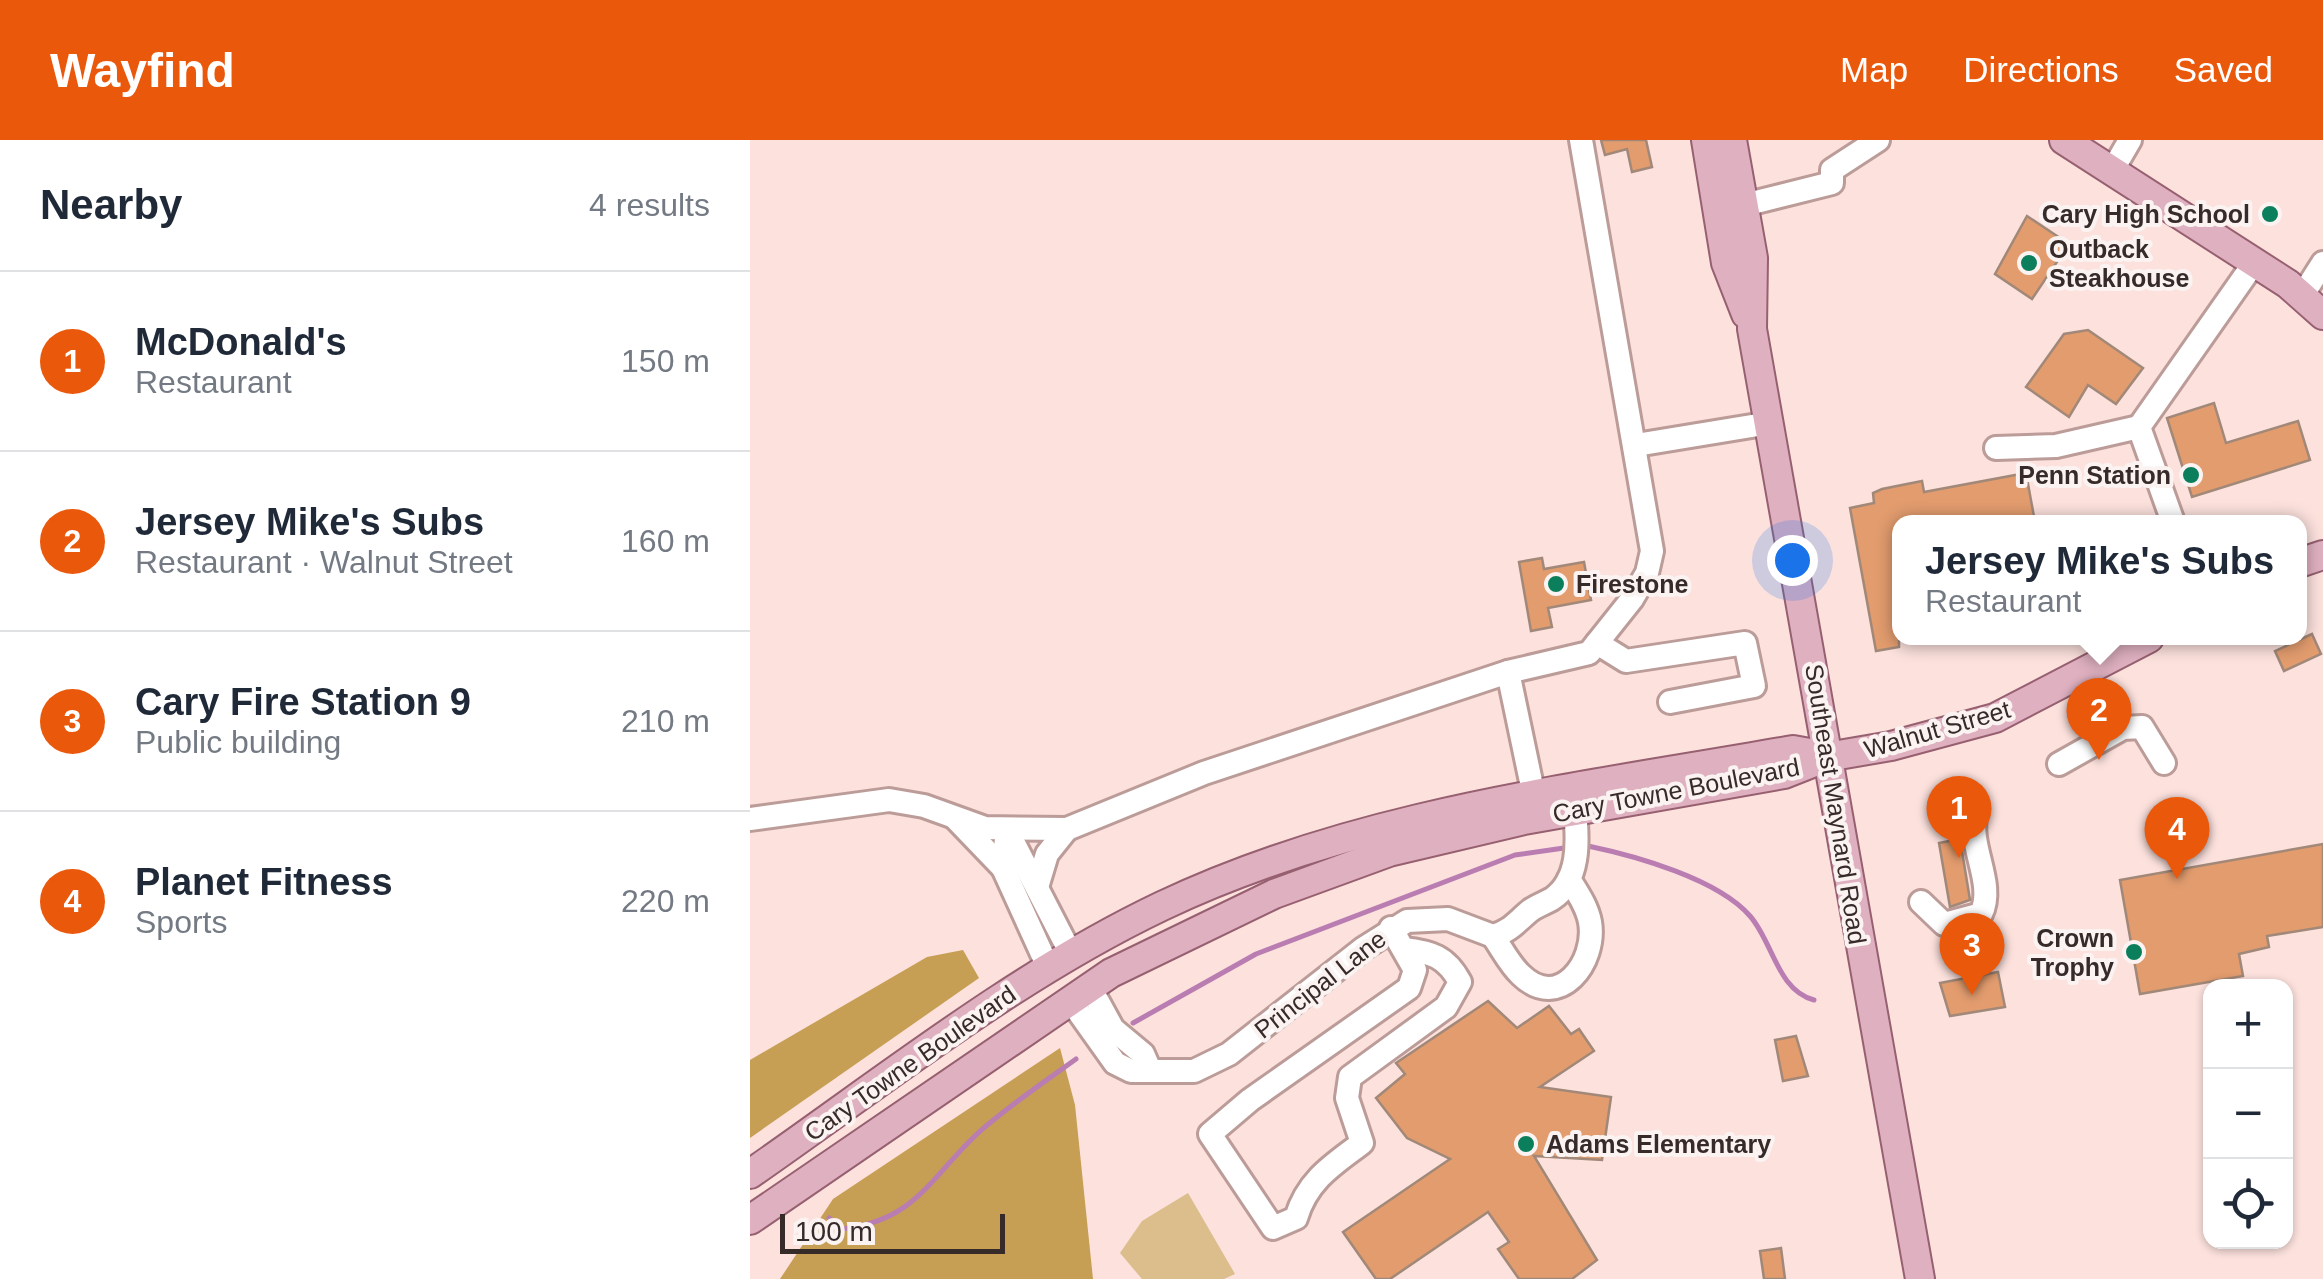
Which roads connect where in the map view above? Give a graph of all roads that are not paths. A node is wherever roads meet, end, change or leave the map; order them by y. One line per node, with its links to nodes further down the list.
1 (1581, 140): 15 (street)
2 (1706, 140): 12 (main road, Southeast Maynard Road)
3 (1732, 140): 8 (main road, Southeast Maynard Road)
4 (1878, 140): 8 (street)
5 (2064, 140): 7 (main road)
6 (2130, 140): 7 (street)
7 (2112, 171): 9 (main road)
8 (1744, 205): 12 (main road, Southeast Maynard Road)
9 (2254, 262): 11 (main road); 14 (street)
10 (2323, 263): 11 (street)
11 (2312, 306)
12 (1752, 329): 13 (main road, Southeast Maynard Road)
13 (1770, 424): 15 (street); 22 (main road, Southeast Maynard Road)
14 (2140, 427): 16 (street); 17 (street)
15 (1636, 445): 18 (street)
16 (1996, 448)
17 (2171, 515)
18 (1596, 644): 20 (street); 21 (street)
19 (2136, 645): 22 (main road, Walnut Street)
20 (1508, 672): 25 (street); 30 (street)
21 (1670, 702)
22 (1828, 756): 25 (main road, Cary Towne Boulevard); 26 (main road, Cary Towne Boulevard); 42 (main road, Southeast Maynard Road)
23 (2059, 764): 24 (street)
24 (2164, 764)
25 (1534, 796): 38 (main road, Cary Towne Boulevard)
26 (1575, 811): 33 (street); 39 (main road, Cary Towne Boulevard)
27 (1976, 812): 35 (street)
28 (954, 818): 29 (street); 31 (street); 32 (street)
29 (750, 819)
30 (1067, 829): 31 (street); 34 (street)
31 (1006, 830): 32 (street); 34 (street)
32 (1003, 868): 38 (street)
33 (1569, 879): 36 (street); 36 (street)
34 (1038, 884): 38 (street)
35 (1921, 902)
36 (1493, 936): 37 (street, Principal Lane)
37 (1397, 939): 37 (street); 39 (street, Principal Lane)
38 (1060, 961): 39 (main road); 40 (main road, Cary Towne Boulevard)
39 (1080, 993): 41 (main road, Cary Towne Boulevard)
40 (750, 1174)
41 (750, 1220)
42 (1920, 1279)

